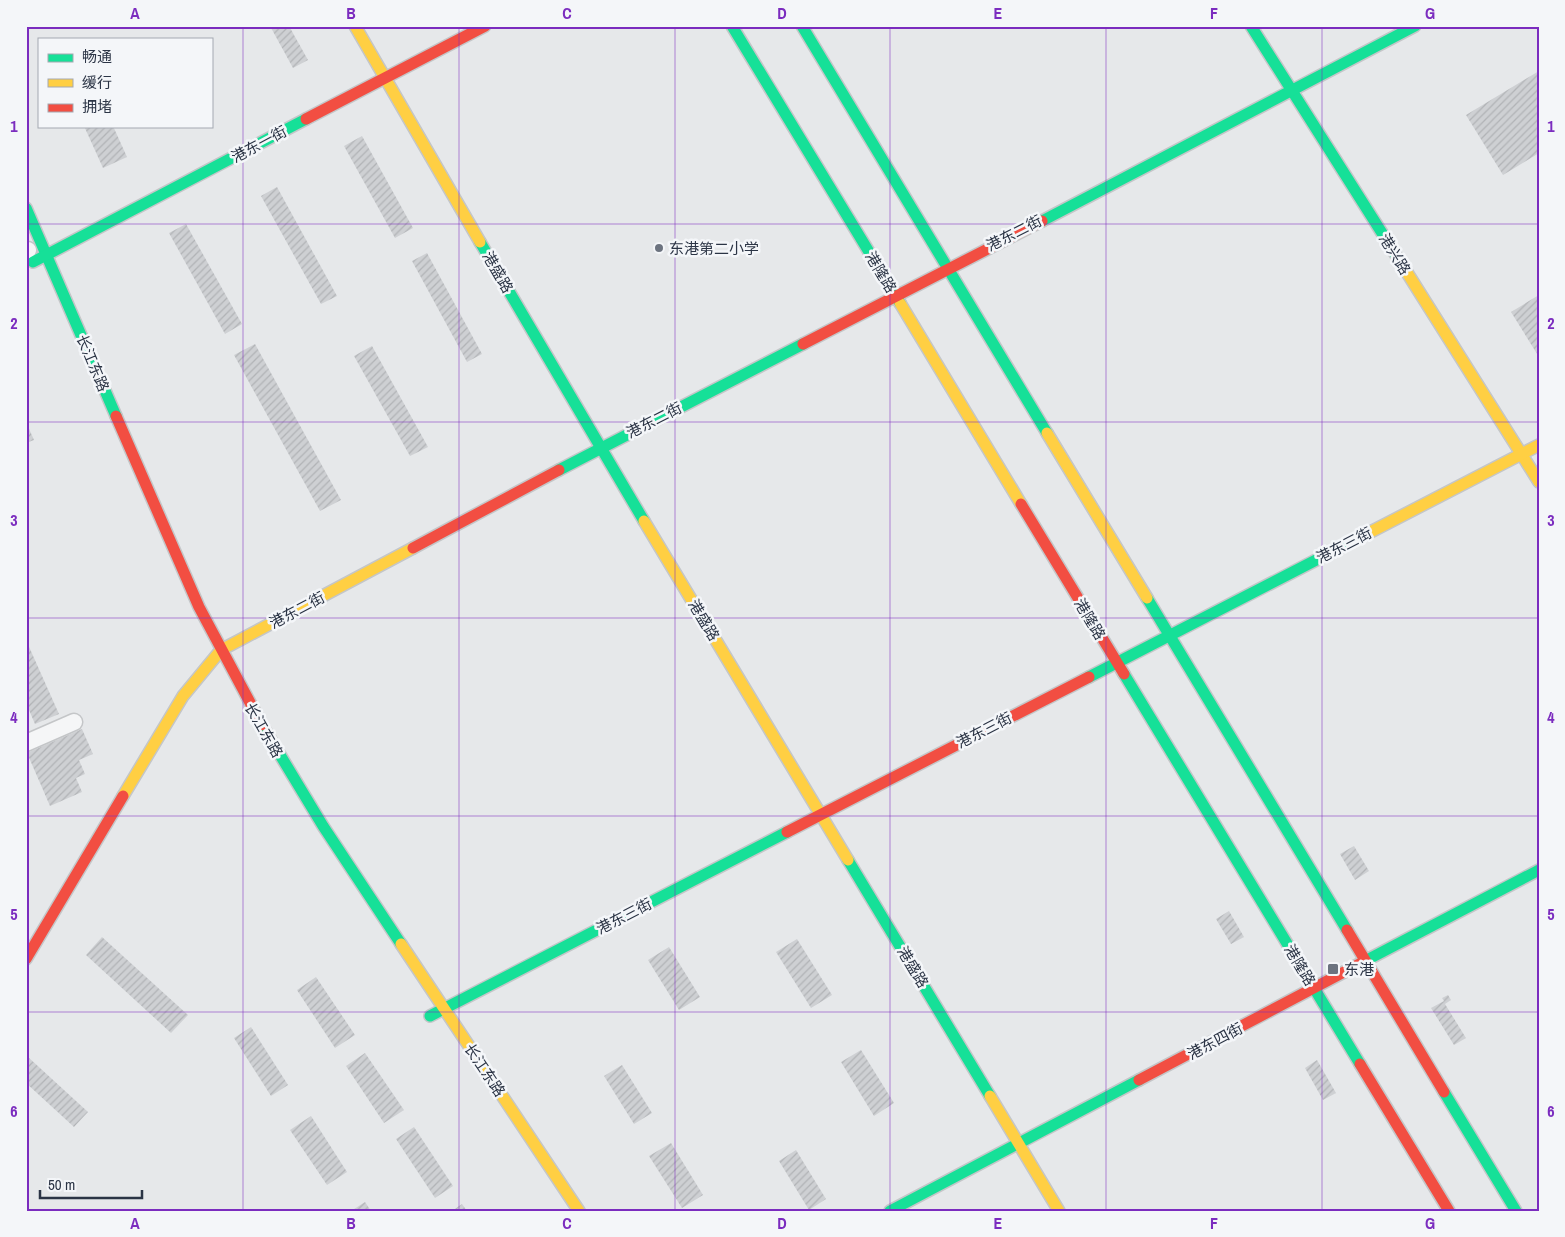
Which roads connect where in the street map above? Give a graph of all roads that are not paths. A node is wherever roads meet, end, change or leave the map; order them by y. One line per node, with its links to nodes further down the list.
1 (355, 26): 7 (main road, 港盛路)
2 (485, 26): 7 (main road, 港东一街)
3 (732, 26): 12 (main road, 港隆路)
4 (802, 26): 11 (main road)
5 (1251, 26): 8 (main road, 港兴路)
6 (1415, 26): 8 (main road, 港东二街)
7 (385, 78): 10 (main road, 港东一街); 14 (main road, 港盛路)
8 (1292, 92): 11 (main road, 港东二街); 15 (main road, 港兴路)
9 (26, 208): 10 (main road, 长江东路)
10 (35, 254): 19 (main road, 长江东路)
11 (947, 268): 12 (main road, 港东二街); 17 (main road)
12 (895, 295): 14 (main road, 港东二街); 20 (main road, 港隆路)
13 (1539, 445): 15 (main road, 港东三街)
14 (600, 448): 19 (main road, 港东二街); 24 (main road, 港盛路)
15 (1521, 454): 16 (main road, 港兴路); 17 (main road, 港东三街)
16 (1539, 482)
17 (1169, 635): 20 (main road, 港东三街); 27 (main road)
18 (203, 648): 21 (main road)
19 (221, 650): 21 (main road, 港东二街); 29 (main road, 长江东路)
20 (1117, 662): 24 (main road, 港东三街); 28 (main road, 港隆路)
21 (213, 667): 26 (main road, 港东二街)
22 (74, 722): 23 (street)
23 (26, 743)
24 (821, 814): 29 (main road, 港东三街); 31 (main road, 港盛路)
25 (1539, 870): 27 (main road, 港东四街)
26 (26, 959)
27 (1367, 962): 28 (main road, 港东四街); 36 (main road)
28 (1315, 989): 31 (main road, 港东四街); 35 (main road, 港隆路)
29 (444, 1009): 30 (main road, 港东三街); 32 (main road, 长江东路)
30 (430, 1016)
31 (1019, 1144): 33 (main road, 港东四街); 34 (main road, 港盛路)
32 (579, 1211)
33 (890, 1211)
34 (1059, 1211)
35 (1449, 1211)
36 (1516, 1211)

